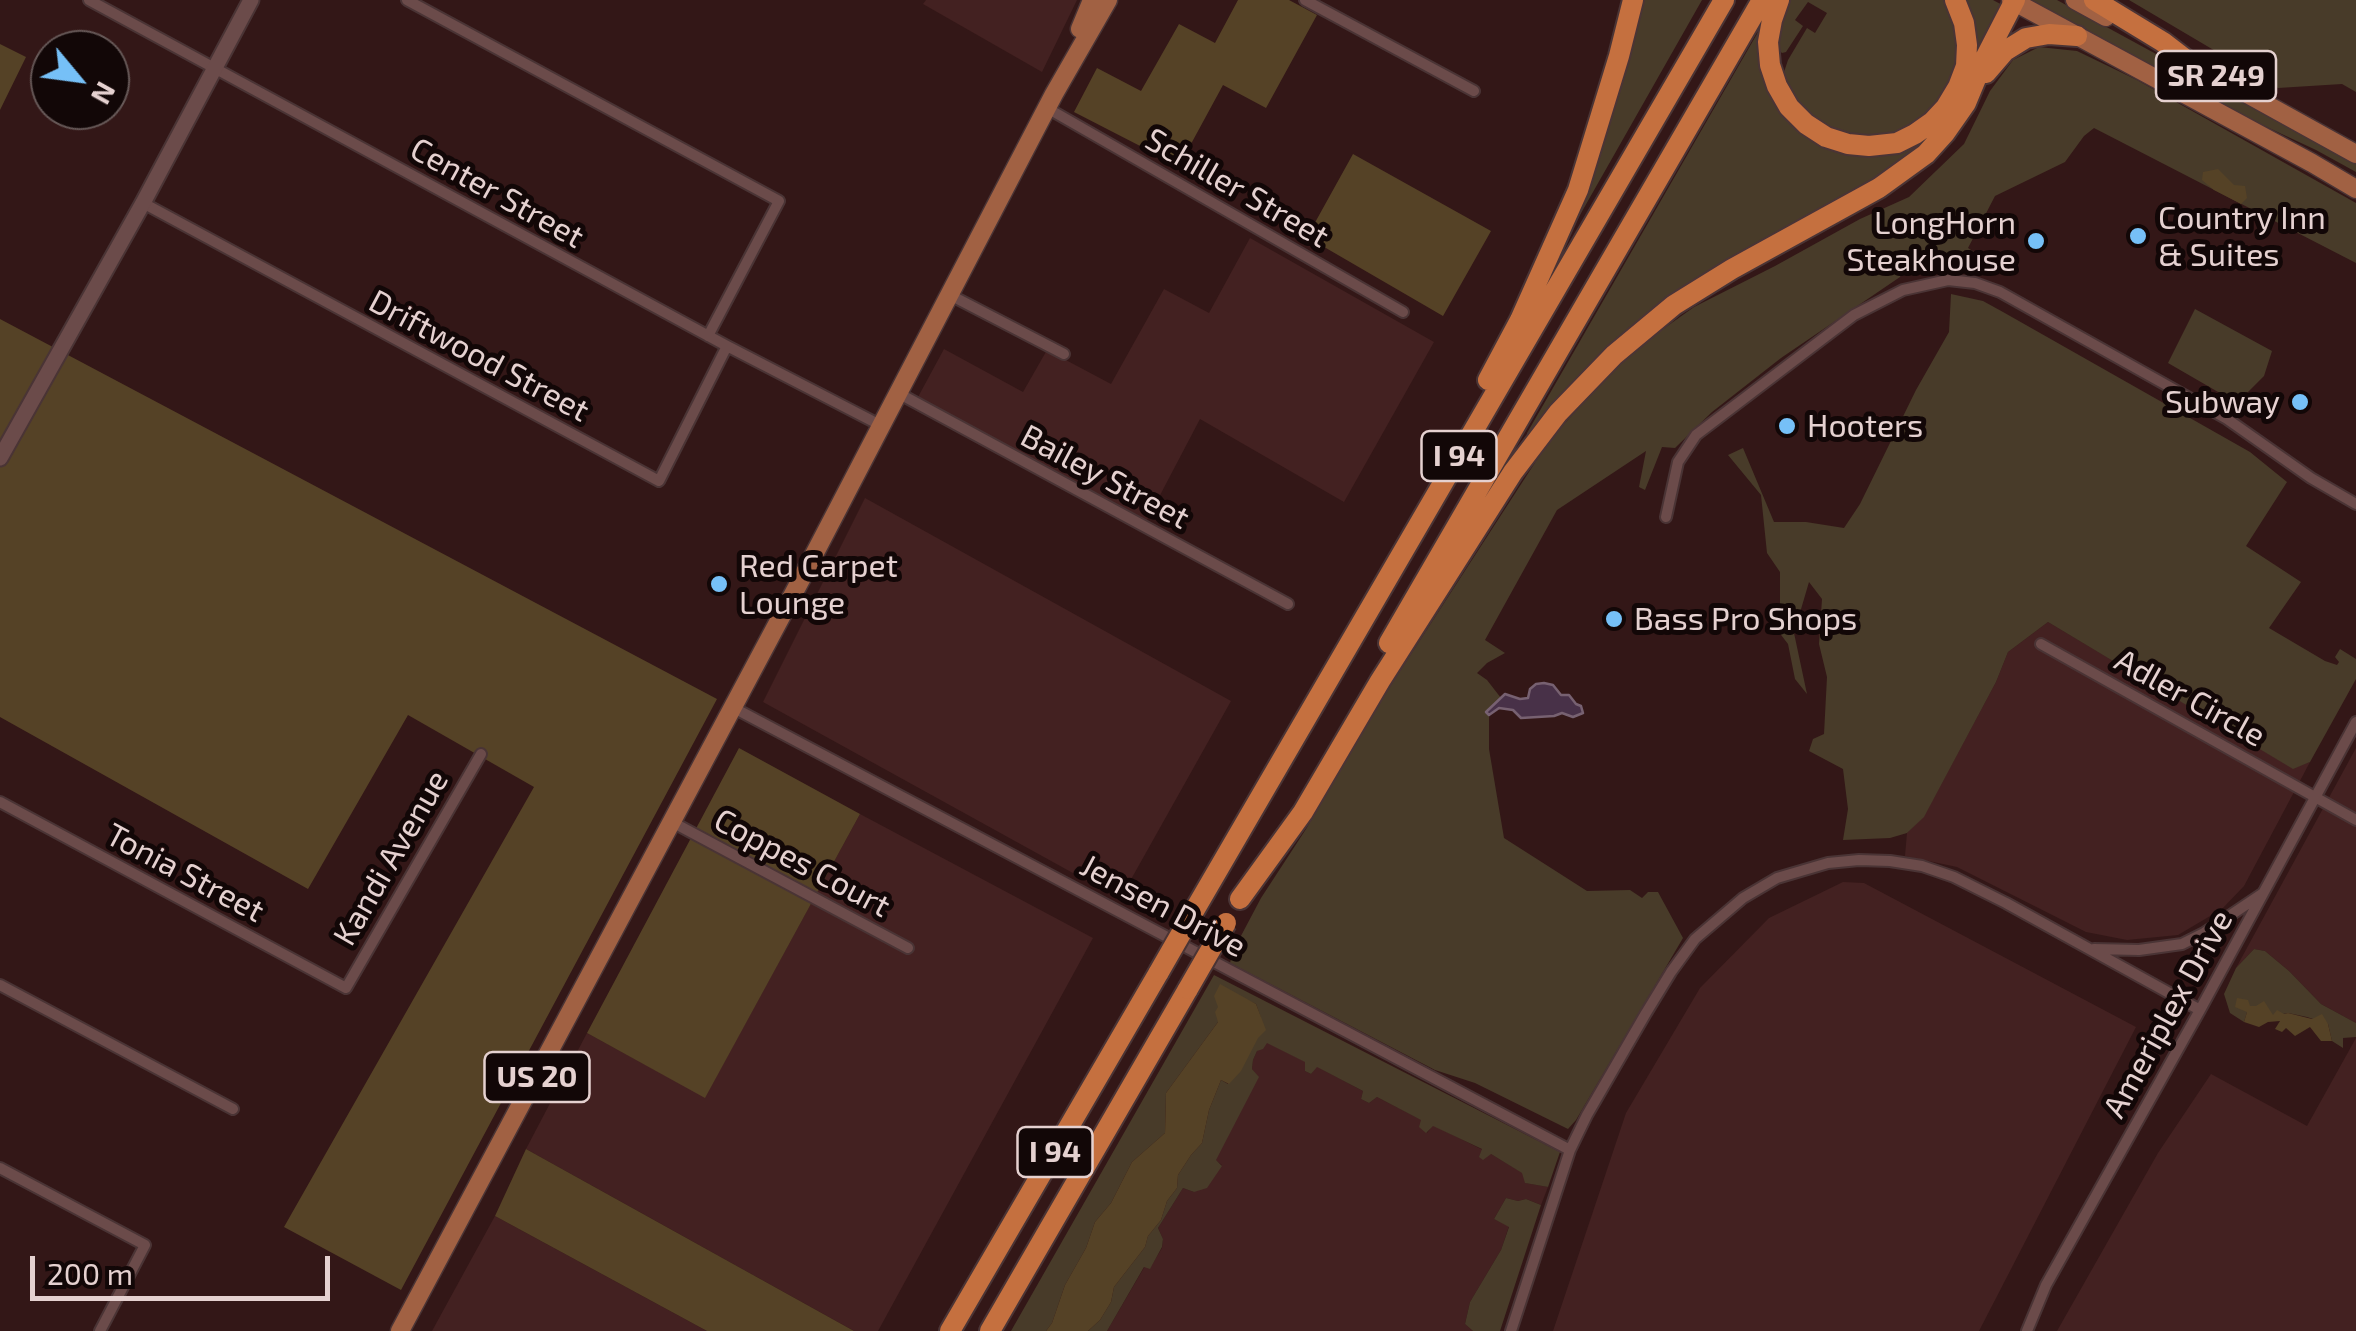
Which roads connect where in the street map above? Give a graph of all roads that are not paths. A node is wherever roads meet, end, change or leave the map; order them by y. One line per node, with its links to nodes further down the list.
1 (90, 0): 17 (street, Center Street)
2 (251, 0): 17 (street)
3 (407, 0): 26 (street)
4 (1092, 0): 20 (main road, US 20)
5 (1108, 0): 20 (main road, US 20)
6 (1306, 0): 18 (street)
7 (1633, 0): 34 (highway)
8 (1724, 0): 34 (highway, I 94)
9 (1762, 0): 45 (highway, I 94)
10 (1780, 0): 11 (highway)
11 (1954, 0)
12 (2075, 0): 16 (main road, SR 249)
13 (2094, 0): 16 (highway)
14 (2013, 1): 15 (main road, SR 249); 19 (highway)
15 (2077, 36): 19 (highway); 22 (main road, SR 249)
16 (2189, 62): 21 (main road, SR 249)
17 (215, 68): 23 (street); 26 (street, Center Street)
18 (1474, 90)
19 (1972, 90): 45 (highway)
20 (1050, 101): 24 (main road, US 20); 25 (street, Schiller Street)
21 (2356, 154)
22 (2356, 188)
23 (143, 203): 27 (street, Driftwood Street); 31 (street)
24 (950, 296): 28 (street); 29 (main road, US 20)
25 (1403, 312)
26 (708, 336): 27 (street, Center Street)
27 (727, 346): 30 (street, Center Street)
28 (1064, 354)
29 (898, 393): 30 (main road, US 20); 35 (street, Bailey Street)
30 (882, 426): 37 (main road, US 20)
31 (0, 458)
32 (2356, 504): 33 (street)
33 (1666, 517)
34 (1394, 569): 56 (highway, I 94, bridge)
35 (1288, 604)
36 (2041, 644): 40 (street, Adler Circle)
37 (732, 708): 43 (main road, US 20); 52 (street, Jensen Drive)
38 (2356, 722): 40 (street, Ameriplex Drive)
39 (480, 754): 49 (street, Kandi Avenue)
40 (2314, 796): 42 (street, Adler Circle); 44 (street, Ameriplex Drive)
41 (0, 802): 49 (street, Tonia Street)
42 (2356, 820)
43 (672, 822): 46 (street, Coppes Court); 55 (main road, US 20)
44 (2263, 894): 47 (street); 50 (street, Ameriplex Drive)
45 (1240, 899): 57 (highway, I 94, bridge)
46 (908, 948)
47 (2090, 949): 50 (street); 52 (street)
48 (0, 984): 51 (street)
49 (346, 988)
50 (2200, 1010): 59 (street, Ameriplex Drive)
51 (233, 1109)
52 (1570, 1150): 58 (street)
53 (0, 1168): 54 (street)
54 (100, 1331)
55 (400, 1331)
56 (950, 1331)
57 (990, 1331)
58 (1510, 1331)
59 (2027, 1331)

